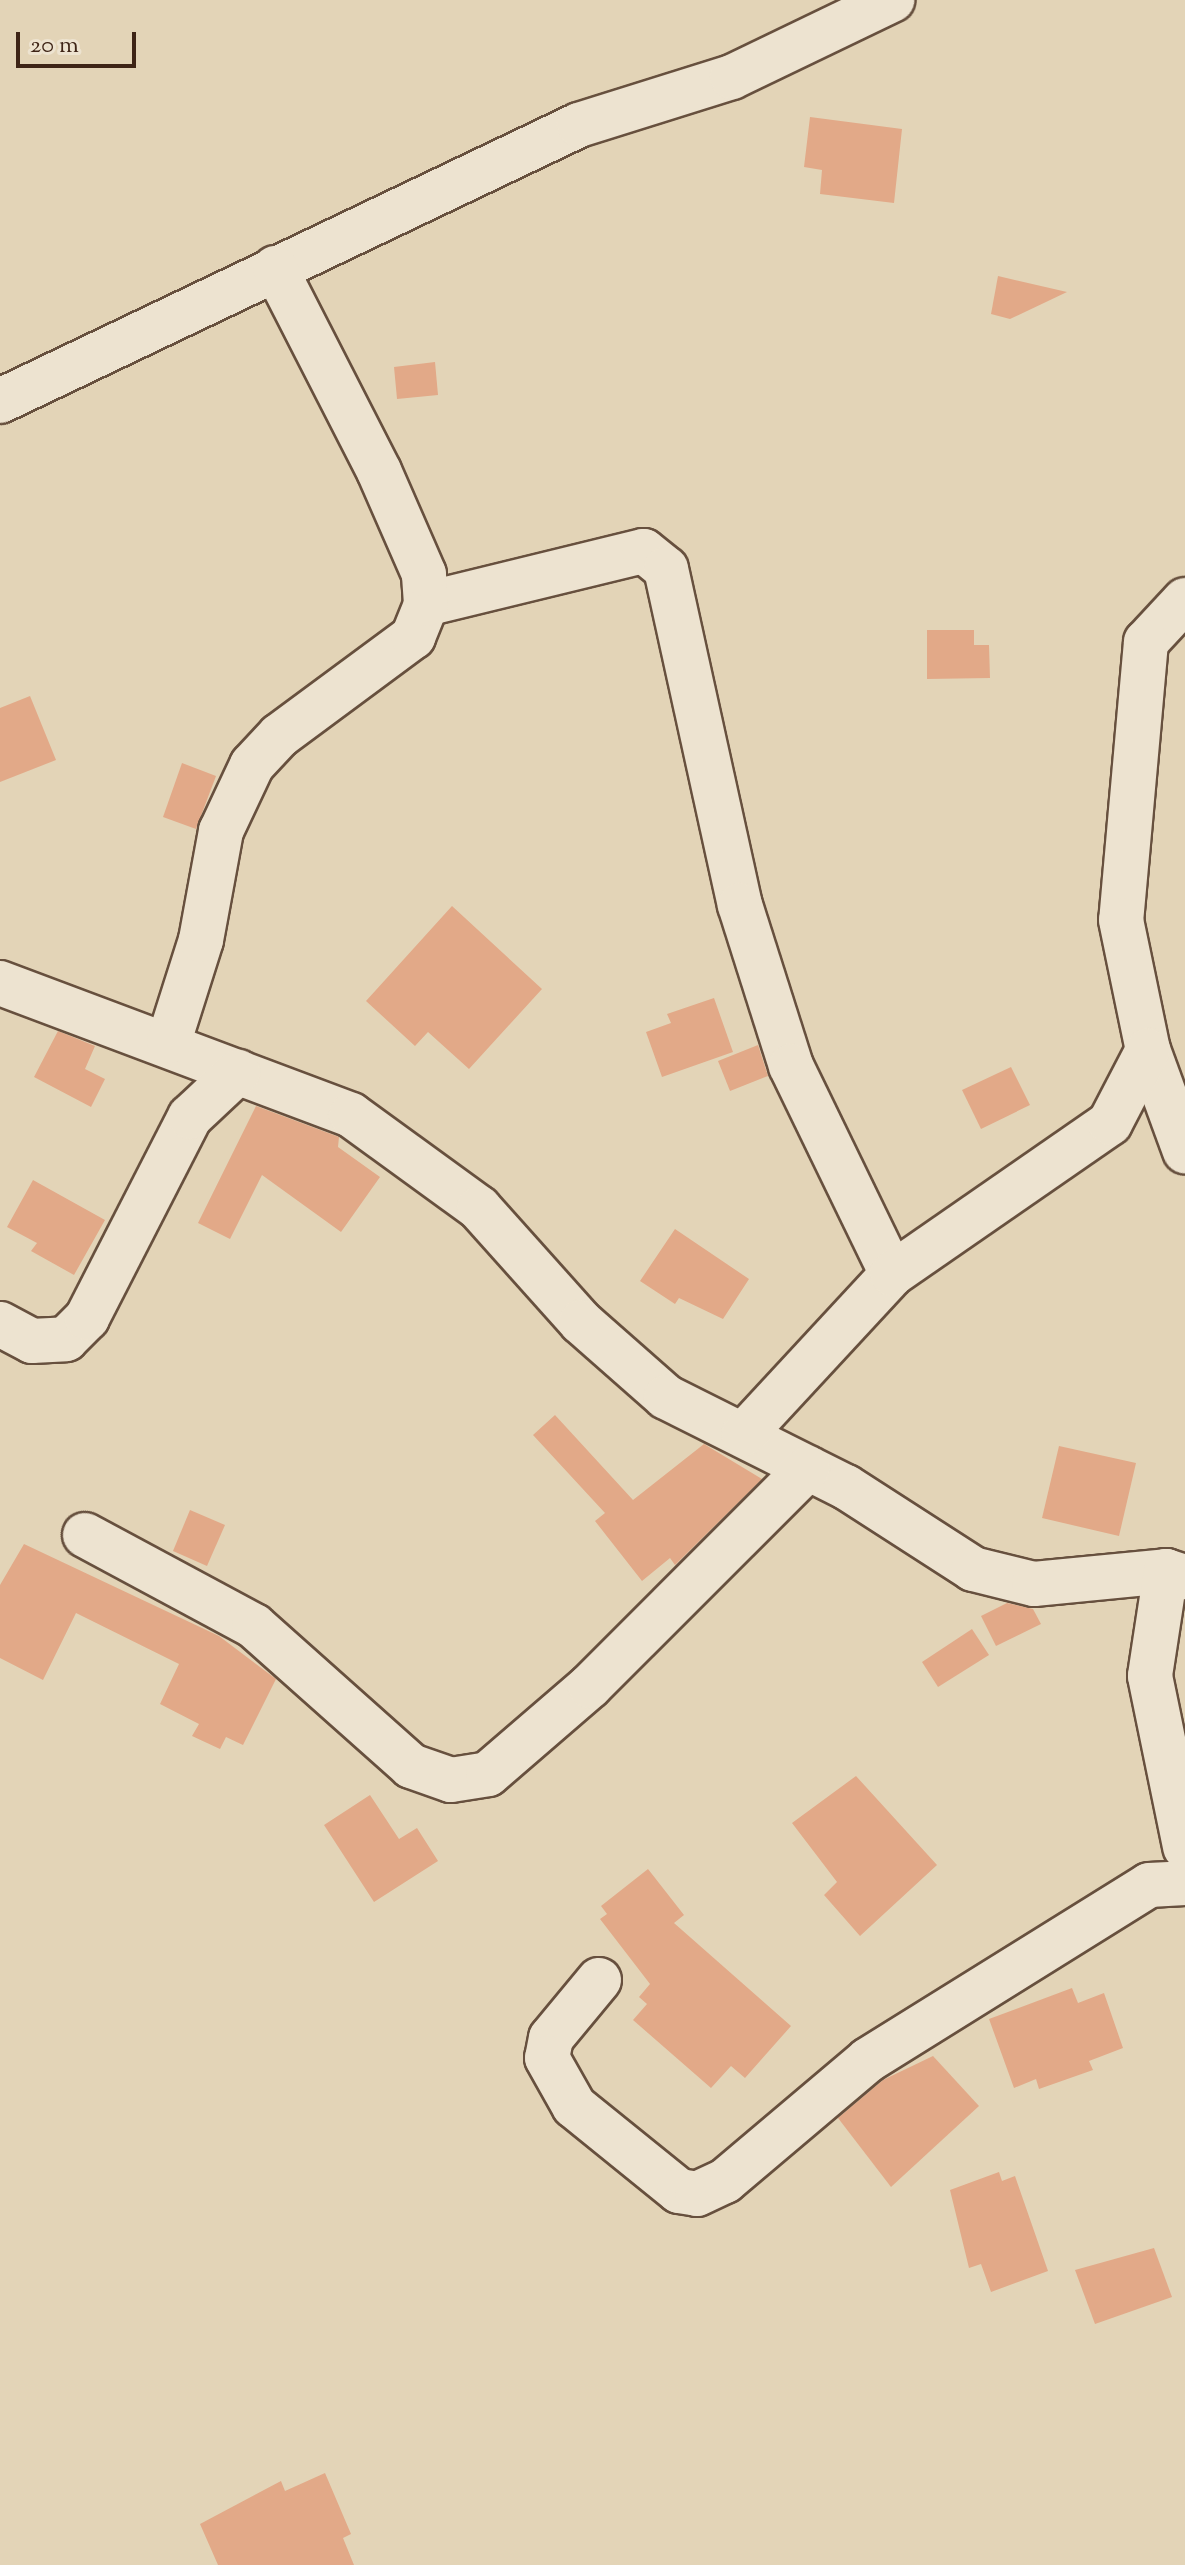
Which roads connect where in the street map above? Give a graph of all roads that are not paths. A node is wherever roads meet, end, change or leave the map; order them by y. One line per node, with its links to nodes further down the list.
1 (892, 0): 2 (street)
2 (275, 268): 3 (street); 5 (street)
3 (0, 401)
4 (1185, 600): 8 (street)
5 (426, 604): 7 (street); 11 (street)
6 (0, 983): 7 (street)
7 (169, 1041): 9 (street)
8 (1148, 1050): 10 (street); 11 (street)
9 (238, 1072): 12 (street); 13 (street)
10 (1185, 1151)
11 (892, 1274): 13 (street)
12 (0, 1324)
13 (744, 1434): 14 (street)
14 (808, 1468): 15 (street); 16 (street)
15 (85, 1535)
16 (1176, 1574): 17 (street)
17 (1185, 1847)
18 (1185, 1883): 19 (street)
19 (599, 1980)

